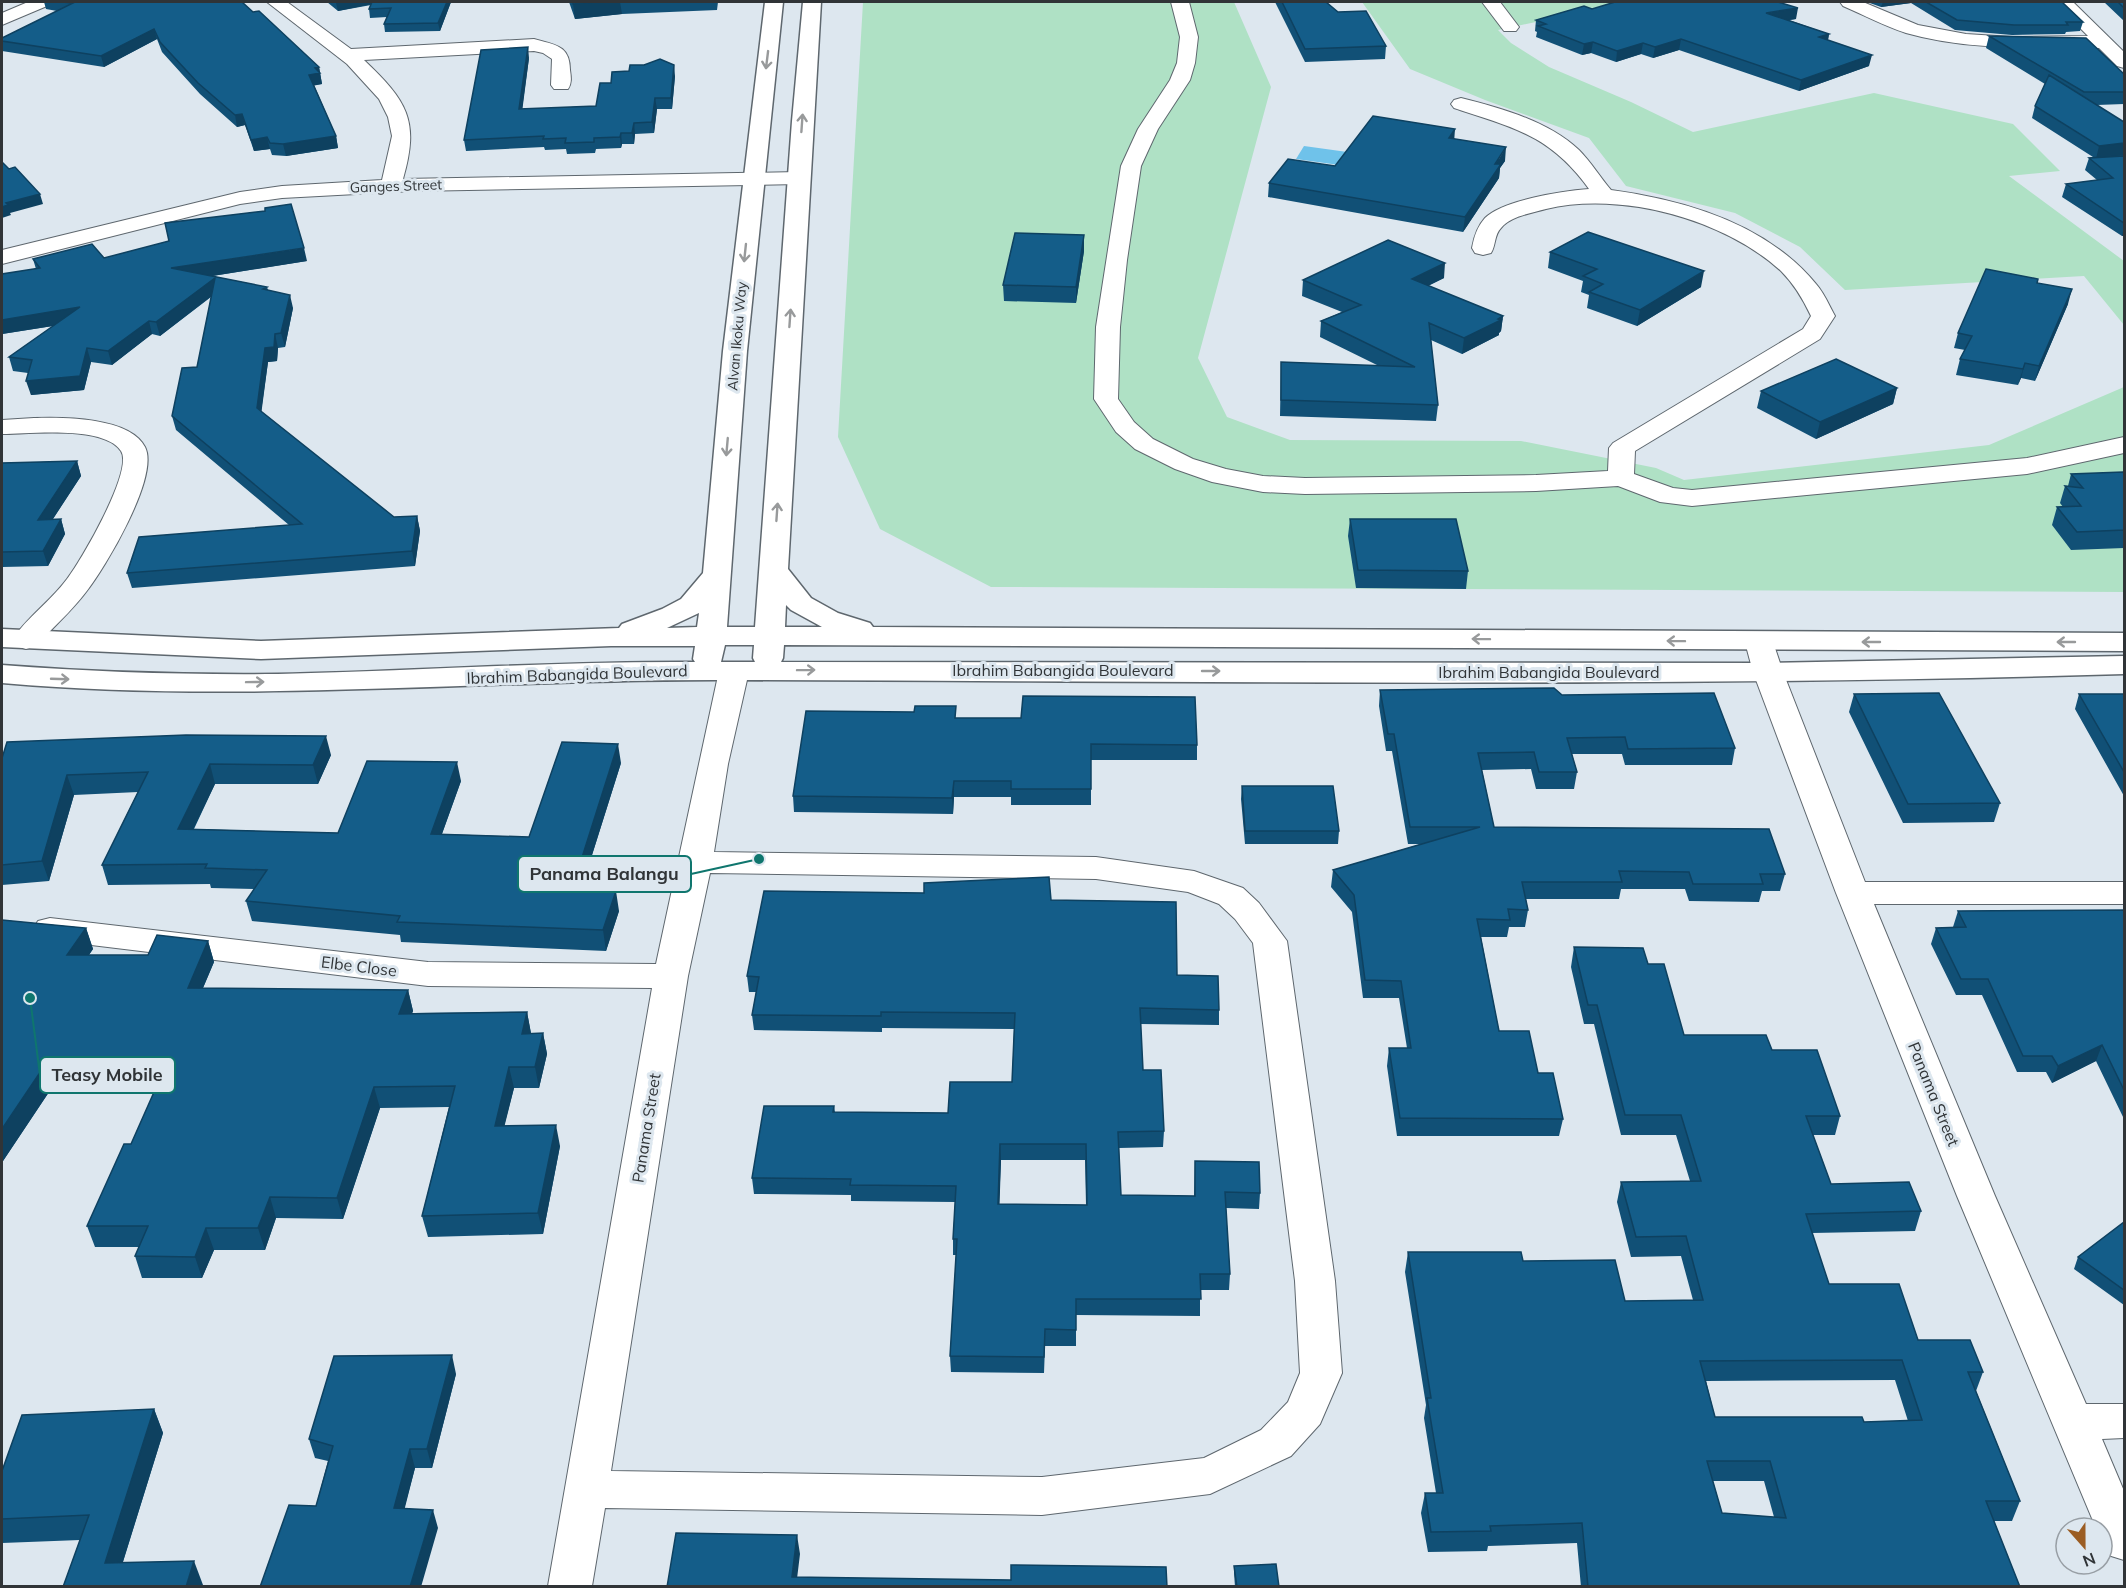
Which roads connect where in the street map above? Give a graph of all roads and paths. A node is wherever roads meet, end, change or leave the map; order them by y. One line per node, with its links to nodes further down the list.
1 (41, 2): 9 (street)
2 (276, 2): 12 (street)
3 (774, 2): 16 (street, Alvan Ikoku Way, one-way to 16)
4 (812, 2): 17 (street, one-way to 4)
5 (1180, 2): 24 (street)
6 (1491, 2): 10 (street)
7 (1849, 2): 11 (street)
8 (2063, 2): 11 (street)
9 (2, 20)
10 (1510, 27)
11 (2104, 42): 13 (street)
12 (347, 55): 14 (street); 18 (street)
13 (2124, 62)
14 (561, 85)
15 (1461, 104): 19 (street)
16 (752, 178): 17 (street, Ganges Street); 18 (street, Ganges Street); 26 (street, Alvan Ikoku Way, one-way to 26)
17 (799, 178): 25 (street, one-way to 17)
18 (392, 186): 21 (street, Ganges Street)
19 (1604, 196): 20 (street); 24 (street)
20 (1484, 249)
21 (2, 257)
22 (2, 427): 31 (street)
23 (2124, 445): 24 (street)
24 (1621, 478)
25 (774, 571): 27 (street); 28 (street)
26 (717, 575): 29 (street); 30 (street, Alvan Ikoku Way)
27 (770, 636): 28 (street, Ibrahim Babangida Boulevard); 30 (street, Ibrahim Babangida Boulevard); 35 (street)
28 (879, 636): 33 (street, Ibrahim Babangida Boulevard, one-way to 28)
29 (611, 637): 30 (street, Ibrahim Babangida Boulevard); 31 (street, Ibrahim Babangida Boulevard)
30 (711, 637): 35 (street, Alvan Ikoku Way)
31 (14, 639)
32 (2124, 642): 33 (street, Ibrahim Babangida Boulevard, one-way to 33)
33 (1763, 657): 34 (street, Ibrahim Babangida Boulevard); 35 (street, Ibrahim Babangida Boulevard, one-way to 33); 38 (street, Panama Street)
34 (2124, 665)
35 (736, 671): 36 (street, Ibrahim Babangida Boulevard, one-way to 35); 37 (street, Panama Street)
36 (2, 674)
37 (696, 862): 41 (street, Panama Street); 44 (street)
38 (1853, 893): 39 (street); 43 (street, Panama Street)
39 (2124, 893)
40 (50, 929): 41 (street, Elbe Close)
41 (670, 976): 44 (street, Panama Street)
42 (2124, 1421): 43 (street)
43 (2073, 1422): 45 (street, Panama Street)
44 (588, 1489): 46 (street, Panama Street)
45 (2124, 1541)
46 (570, 1587)

